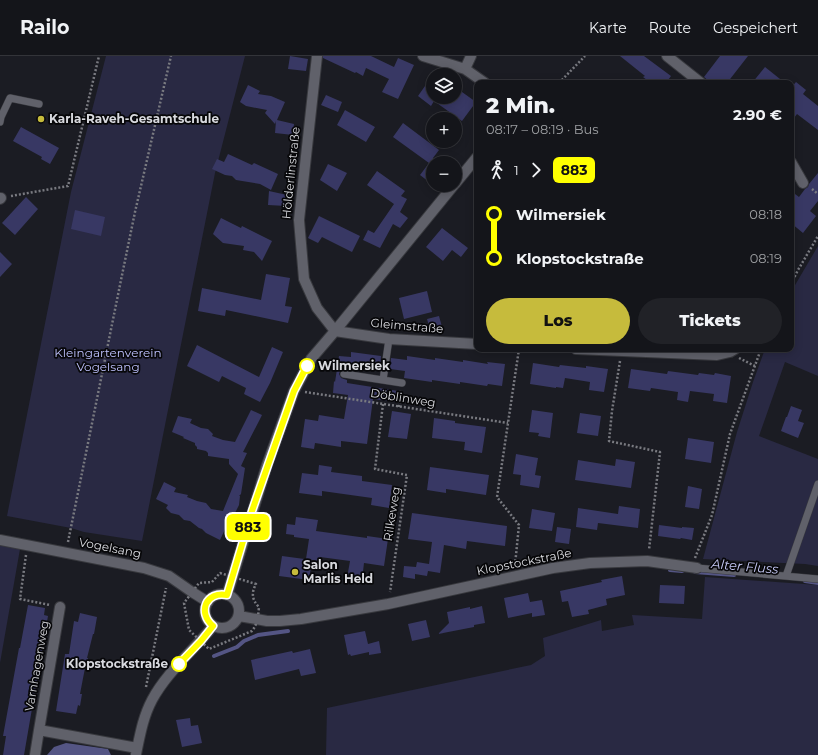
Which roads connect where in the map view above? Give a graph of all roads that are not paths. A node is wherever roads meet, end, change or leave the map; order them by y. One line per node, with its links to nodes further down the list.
1 (317, 56): 15 (street, Hölderlinstraße)
2 (423, 56): 5 (street)
3 (471, 56): 5 (street)
4 (667, 56): 7 (street)
5 (465, 69): 6 (street)
6 (481, 80)
7 (697, 80)
8 (40, 104): 9 (lane)
9 (0, 122)
10 (474, 160): 12 (street)
11 (794, 167): 13 (street)
12 (462, 174)
13 (803, 183)
14 (448, 192): 15 (street)
15 (335, 331): 16 (street, Gleimstraße); 28 (street)
16 (389, 339): 17 (street, Gleimstraße); 21 (lane)
17 (474, 344)
18 (645, 352): 19 (street)
19 (730, 352)
20 (344, 374): 21 (lane)
21 (383, 380): 22 (lane)
22 (402, 383)
23 (818, 484): 26 (lane)
24 (0, 540): 29 (street, Vogelsang)
25 (695, 568): 26 (lane, Klopstockstraße); 31 (street, Klopstockstraße)
26 (786, 576): 27 (lane, Klopstockstraße)
27 (818, 579)
28 (227, 595): 29 (street); 31 (street)
29 (208, 602): 32 (street)
30 (60, 607): 33 (street, Varnhagenweg)
31 (239, 616): 32 (street)
32 (213, 626): 34 (street)
33 (39, 730): 34 (street); 35 (street, Varnhagenweg)
34 (137, 752)
35 (34, 755)

